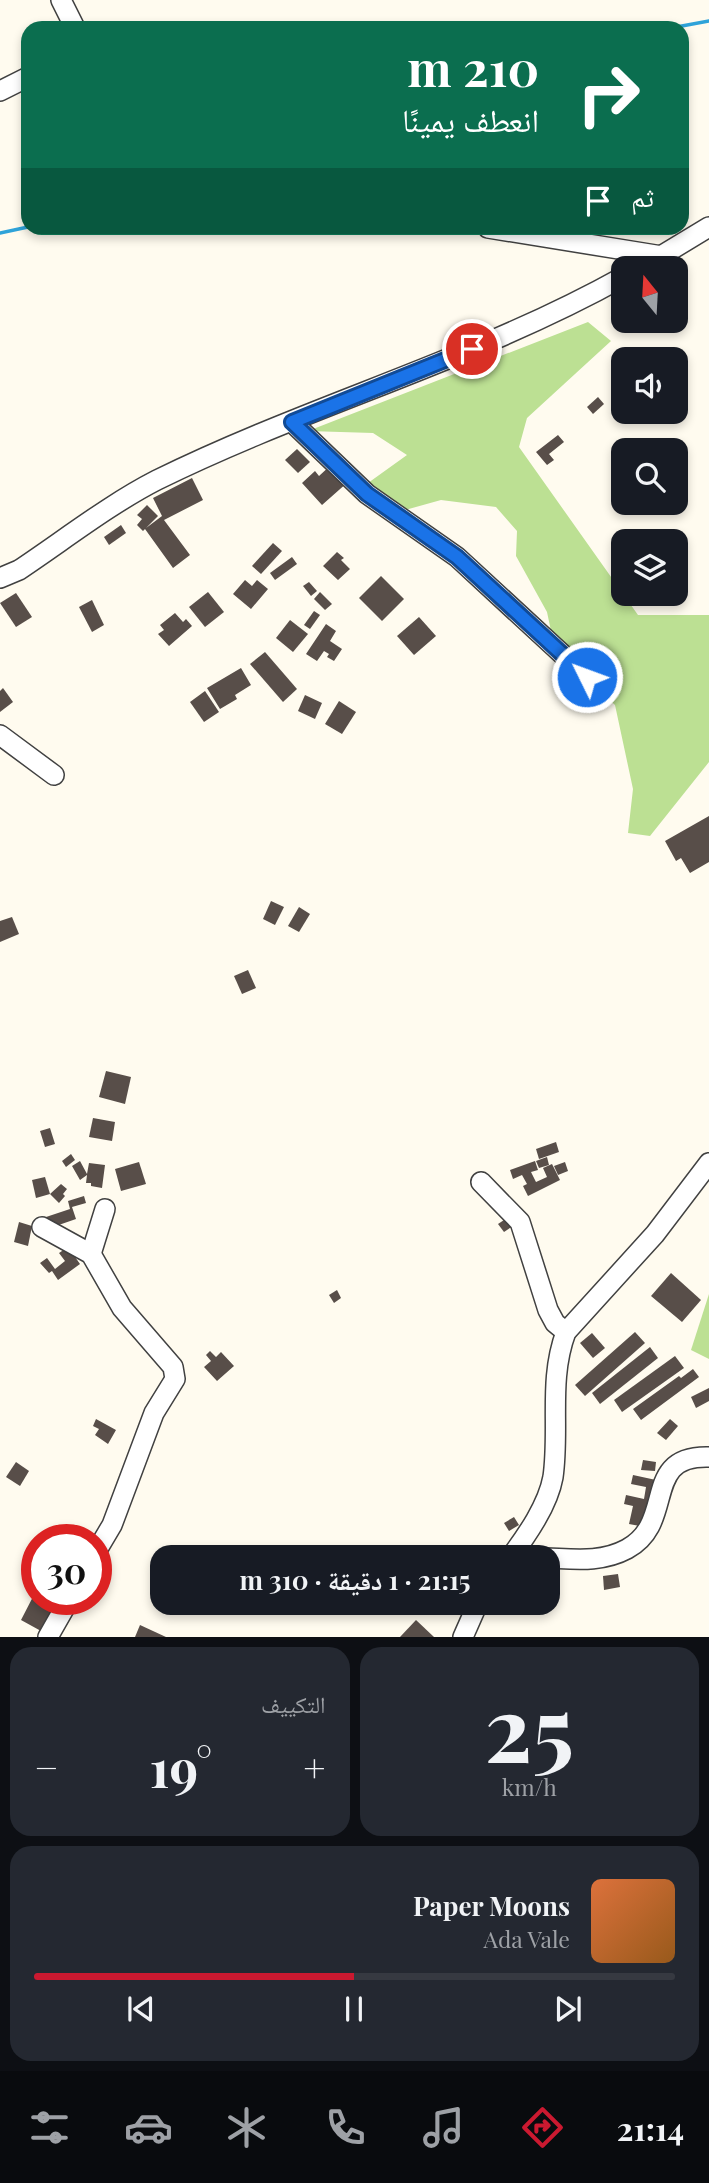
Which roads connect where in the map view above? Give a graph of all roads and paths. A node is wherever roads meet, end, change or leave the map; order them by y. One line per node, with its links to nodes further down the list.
1 (61, 0): 2 (street)
2 (72, 21)
3 (21, 80): 4 (street)
4 (0, 91)
5 (709, 227): 7 (street)
6 (532, 235): 7 (street)
7 (662, 256)
8 (611, 284): 9 (street)
9 (292, 422): 10 (street); 11 (street)
10 (0, 578)
11 (587, 677)
12 (0, 734): 13 (street)
13 (54, 775)
14 (709, 1163): 19 (street)
15 (481, 1182): 19 (street)
16 (105, 1209): 18 (street)
17 (42, 1227): 18 (street)
18 (91, 1254): 21 (street)
19 (566, 1332): 22 (street)
20 (709, 1457): 23 (street)
21 (111, 1524)
22 (518, 1545)
23 (560, 1559)
24 (60, 1615): 26 (street)
25 (473, 1615): 27 (street)
26 (48, 1637)
27 (463, 1637)

